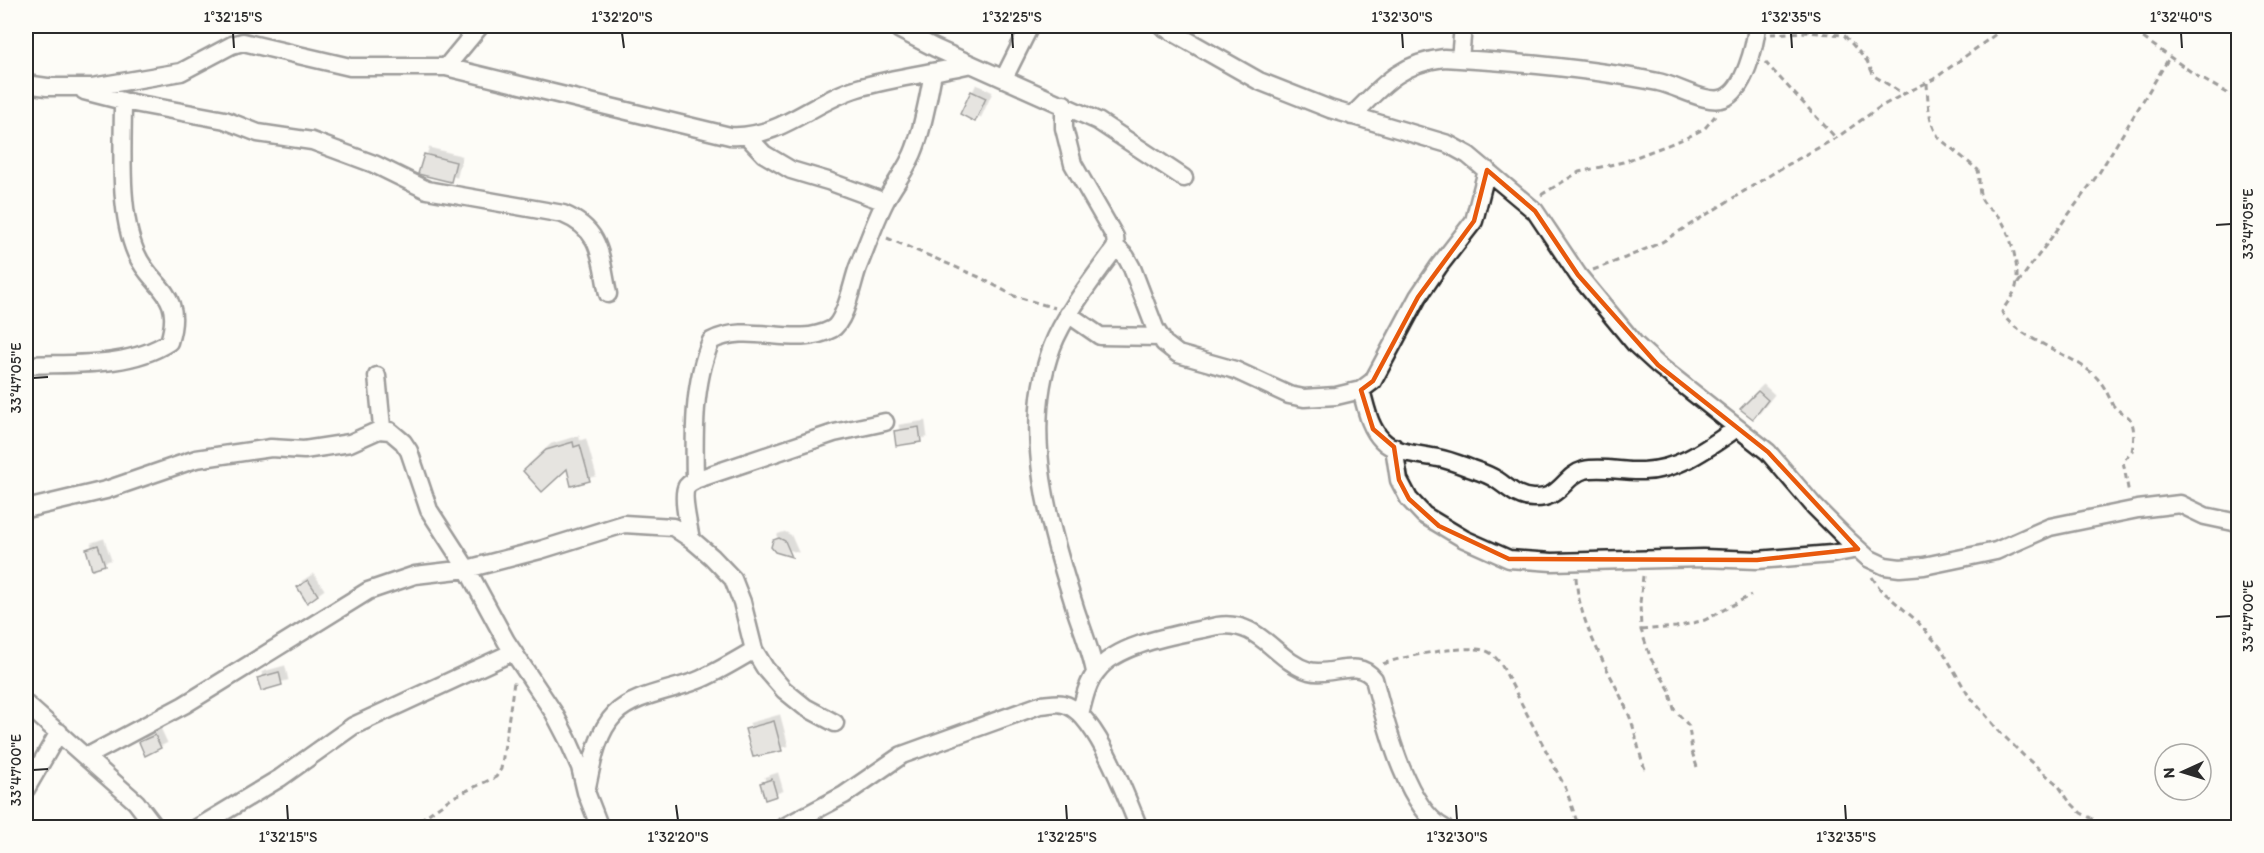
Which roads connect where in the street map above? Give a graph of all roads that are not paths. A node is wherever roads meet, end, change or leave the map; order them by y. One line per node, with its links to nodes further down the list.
1 (480, 26): 9 (street)
2 (896, 26): 8 (street)
3 (1030, 26): 11 (street)
4 (1162, 26): 16 (street)
5 (1463, 26): 7 (street)
6 (1756, 36): 7 (street)
7 (1460, 59): 16 (street)
8 (971, 64): 10 (street); 11 (street)
9 (446, 67): 13 (street); 17 (street)
10 (933, 73): 17 (street); 20 (street)
11 (1004, 78): 15 (street)
12 (26, 84): 13 (street)
13 (70, 87): 14 (street)
14 (123, 101): 22 (street); 25 (street)
15 (1064, 104): 19 (street); 21 (street)
16 (1352, 116): 18 (street)
17 (748, 137): 20 (street)
18 (1487, 170): 27 (street); 29 (street)
19 (1184, 178)
20 (885, 202): 32 (street)
21 (1116, 247): 23 (street); 24 (street)
22 (608, 294)
23 (1068, 314): 24 (street); 40 (street)
24 (1161, 337): 27 (street)
25 (26, 365)
26 (377, 376): 30 (street)
27 (1361, 390): 31 (street)
28 (885, 422): 32 (street)
29 (1737, 428): 31 (street); 36 (street)
30 (385, 430): 33 (street); 37 (street)
31 (1394, 447): 36 (street)
32 (695, 480): 35 (street)
33 (26, 509)
34 (2238, 523): 36 (street)
35 (691, 539): 37 (street); 38 (street)
36 (1863, 554)
37 (467, 569): 39 (street); 45 (street)
38 (754, 650): 43 (street); 47 (street)
39 (516, 655): 47 (street); 49 (street)
40 (1095, 672): 42 (street); 53 (street)
41 (26, 704): 44 (street)
42 (1080, 714): 51 (street); 52 (street)
43 (835, 723)
44 (59, 732): 45 (street); 46 (street)
45 (86, 757): 48 (street)
46 (26, 789)
47 (586, 792): 50 (street)
48 (156, 828)
49 (197, 828)
50 (600, 828)
51 (782, 828)
52 (1139, 828)
53 (1444, 828)

